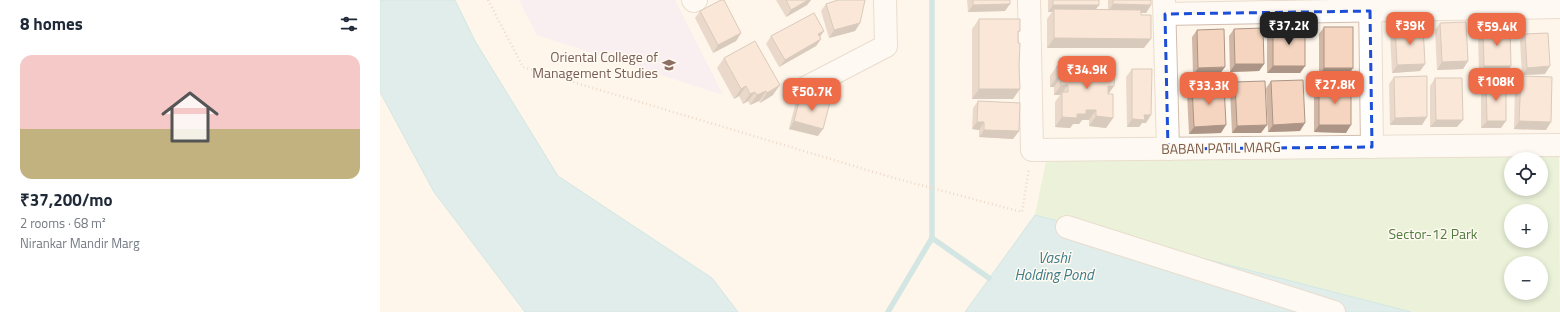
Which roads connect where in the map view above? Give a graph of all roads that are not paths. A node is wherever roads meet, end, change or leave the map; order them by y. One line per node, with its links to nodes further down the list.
1 (693, 0): 2 (street)
2 (696, 0)
3 (885, 0): 8 (street)
4 (1029, 0): 11 (street, BABAN PATIL MARG)
5 (1370, 5): 6 (street); 7 (street); 10 (street)
6 (1164, 7): 11 (street)
7 (1560, 7)
8 (805, 88)
9 (1560, 145): 10 (street, BABAN PATIL MARG)
10 (1372, 147): 11 (street, BABAN PATIL MARG)
11 (1168, 149)
12 (1067, 227): 13 (street)
13 (1334, 312)

